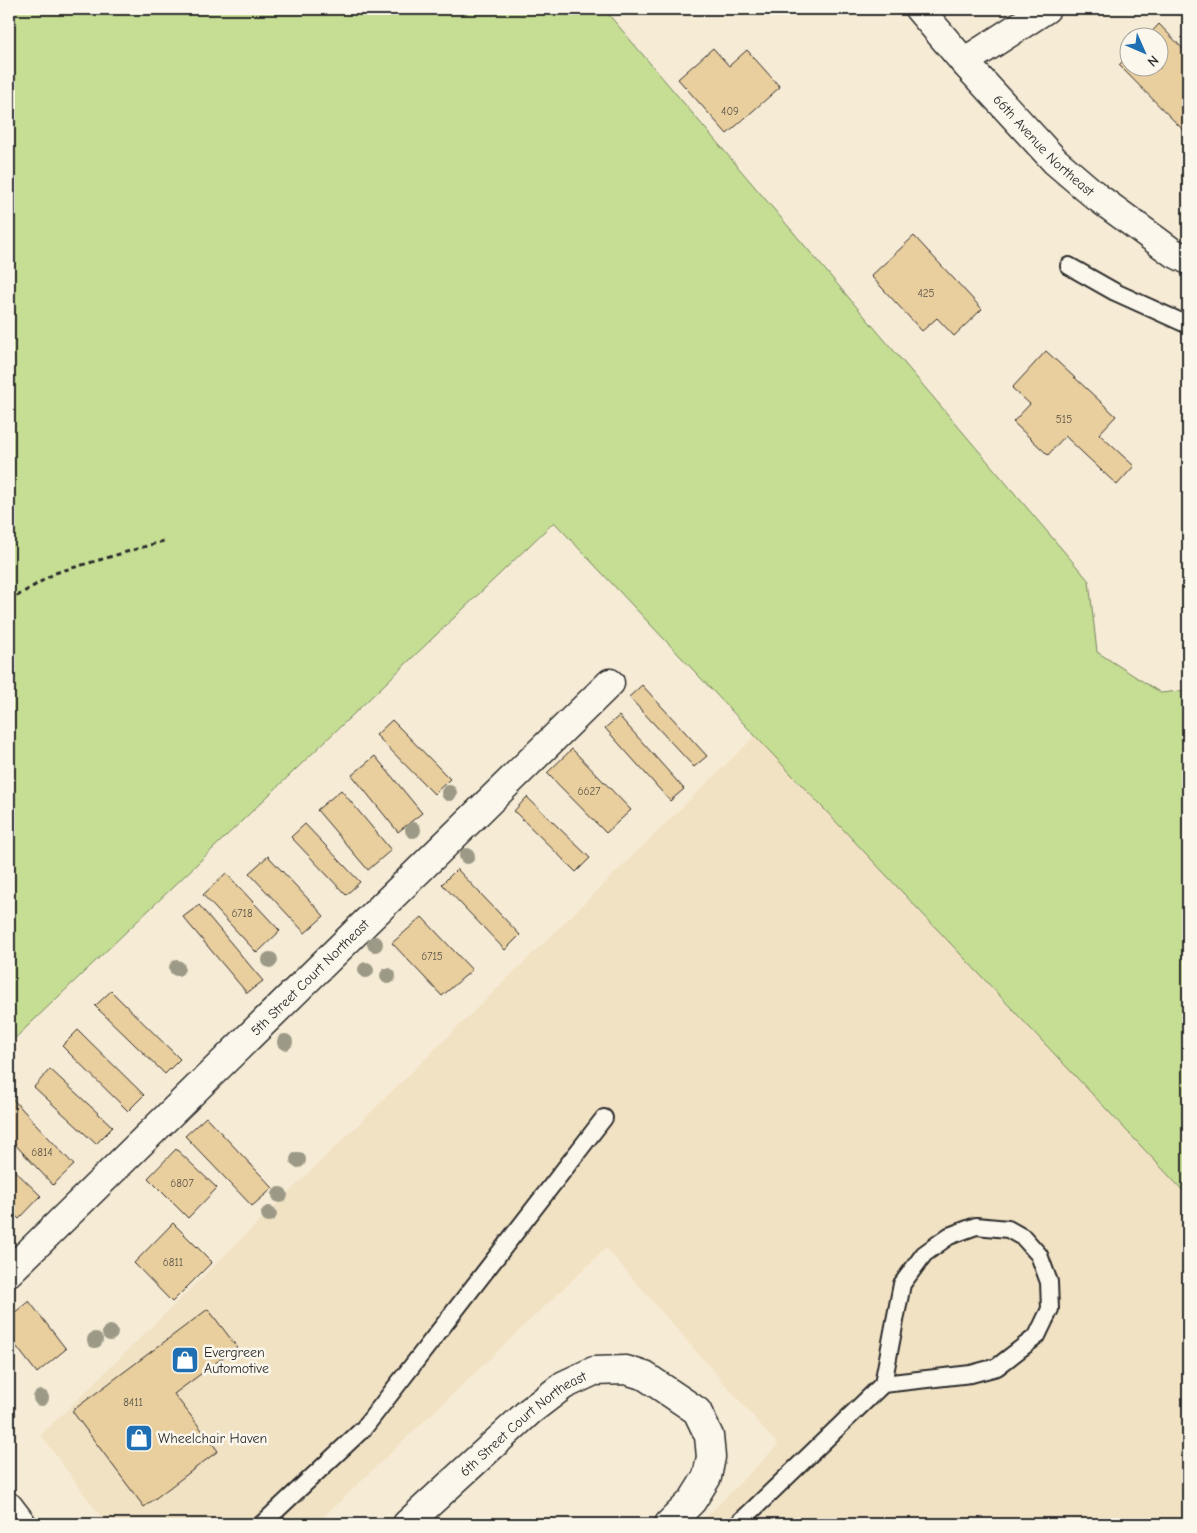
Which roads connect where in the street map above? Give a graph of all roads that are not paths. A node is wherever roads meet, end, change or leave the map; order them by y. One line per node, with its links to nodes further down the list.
1 (919, 9): 3 (street, 66th Avenue Northeast)
2 (1046, 9): 3 (street)
3 (964, 62): 4 (street, 66th Avenue Northeast)
4 (1188, 260)
5 (1069, 266): 6 (lane)
6 (1188, 325)
7 (610, 683): 9 (street, 5th Street Court Northeast)
8 (604, 1118): 13 (lane)
9 (9, 1272)
10 (883, 1384): 10 (lane); 16 (lane)
11 (9, 1507): 12 (street)
12 (22, 1524)
13 (262, 1524)
14 (407, 1524): 15 (street, 6th Street Court Northeast)
15 (669, 1524)
16 (738, 1524)

